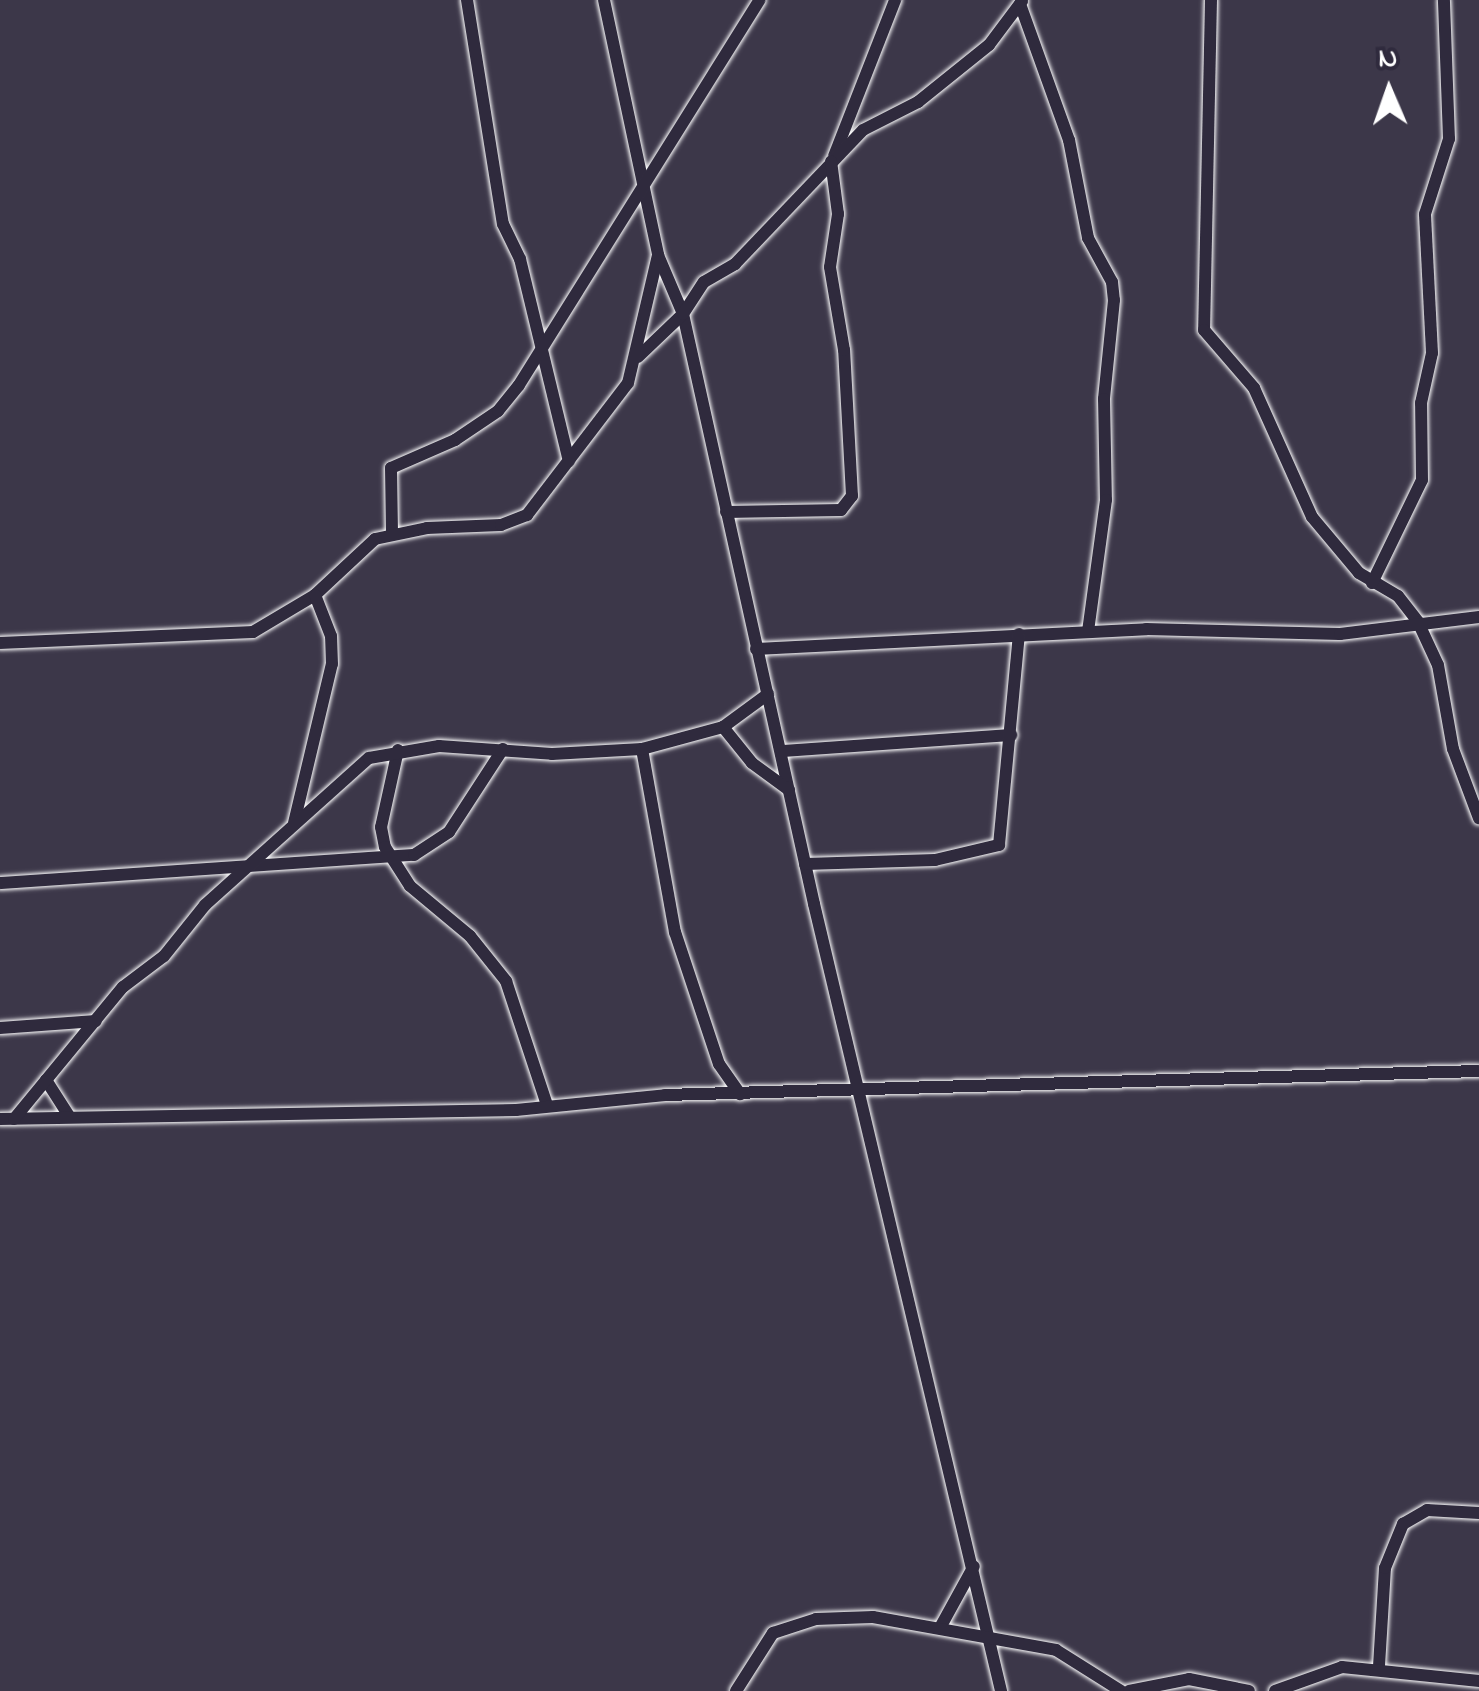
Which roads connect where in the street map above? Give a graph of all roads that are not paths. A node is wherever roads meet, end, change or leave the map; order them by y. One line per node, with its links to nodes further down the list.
1 (466, 0): 12 (street)
2 (604, 0): 9 (street)
3 (760, 0): 9 (street)
4 (895, 0): 8 (street)
5 (1211, 0): 17 (street)
6 (1444, 0): 17 (street)
7 (1021, 2): 8 (street); 21 (street)
8 (832, 160): 11 (street); 15 (street)
9 (644, 188): 10 (street); 12 (street)
10 (658, 255): 11 (street); 13 (street)
11 (683, 314): 13 (street); 15 (street)
12 (542, 343): 14 (street); 16 (street)
13 (636, 358): 14 (street)
14 (569, 461): 16 (street)
15 (726, 512): 24 (street)
16 (392, 532): 18 (street)
17 (1372, 582): 20 (street)
18 (315, 595): 23 (street); 34 (street)
19 (1479, 616): 20 (street)
20 (1418, 622): 21 (street); 33 (street)
21 (1088, 631): 22 (street)
22 (1019, 634): 24 (street); 27 (street)
23 (0, 643)
24 (756, 649): 25 (street)
25 (768, 694): 26 (street); 31 (street)
26 (723, 727): 29 (street); 32 (street)
27 (1011, 735): 31 (street); 36 (street)
28 (503, 749): 29 (street); 30 (street); 35 (street)
29 (642, 749): 44 (street)
30 (398, 750): 34 (street); 35 (street)
31 (782, 751): 32 (street)
32 (789, 790): 36 (street)
33 (1479, 818)
34 (294, 823): 37 (street)
35 (389, 856): 37 (street); 45 (street)
36 (805, 864): 43 (street)
37 (246, 871): 38 (street); 39 (street)
38 (3, 880)
39 (96, 1022): 40 (street); 42 (street)
40 (0, 1027)
41 (1479, 1072): 43 (street)
42 (46, 1080): 46 (street); 47 (street)
43 (859, 1091): 44 (street); 49 (street)
44 (740, 1094): 45 (street)
45 (547, 1105): 46 (street)
46 (70, 1116): 47 (street)
47 (7, 1119)
48 (1479, 1513): 52 (street)
49 (974, 1566): 50 (street); 51 (street)
50 (941, 1626): 51 (street); 55 (street)
51 (992, 1635): 54 (street); 56 (street)
52 (1378, 1666): 53 (street); 59 (street)
53 (1479, 1681)
54 (1114, 1690)
55 (736, 1691)
56 (1001, 1691)
57 (1129, 1691): 58 (street)
58 (1249, 1691)
59 (1275, 1691)

